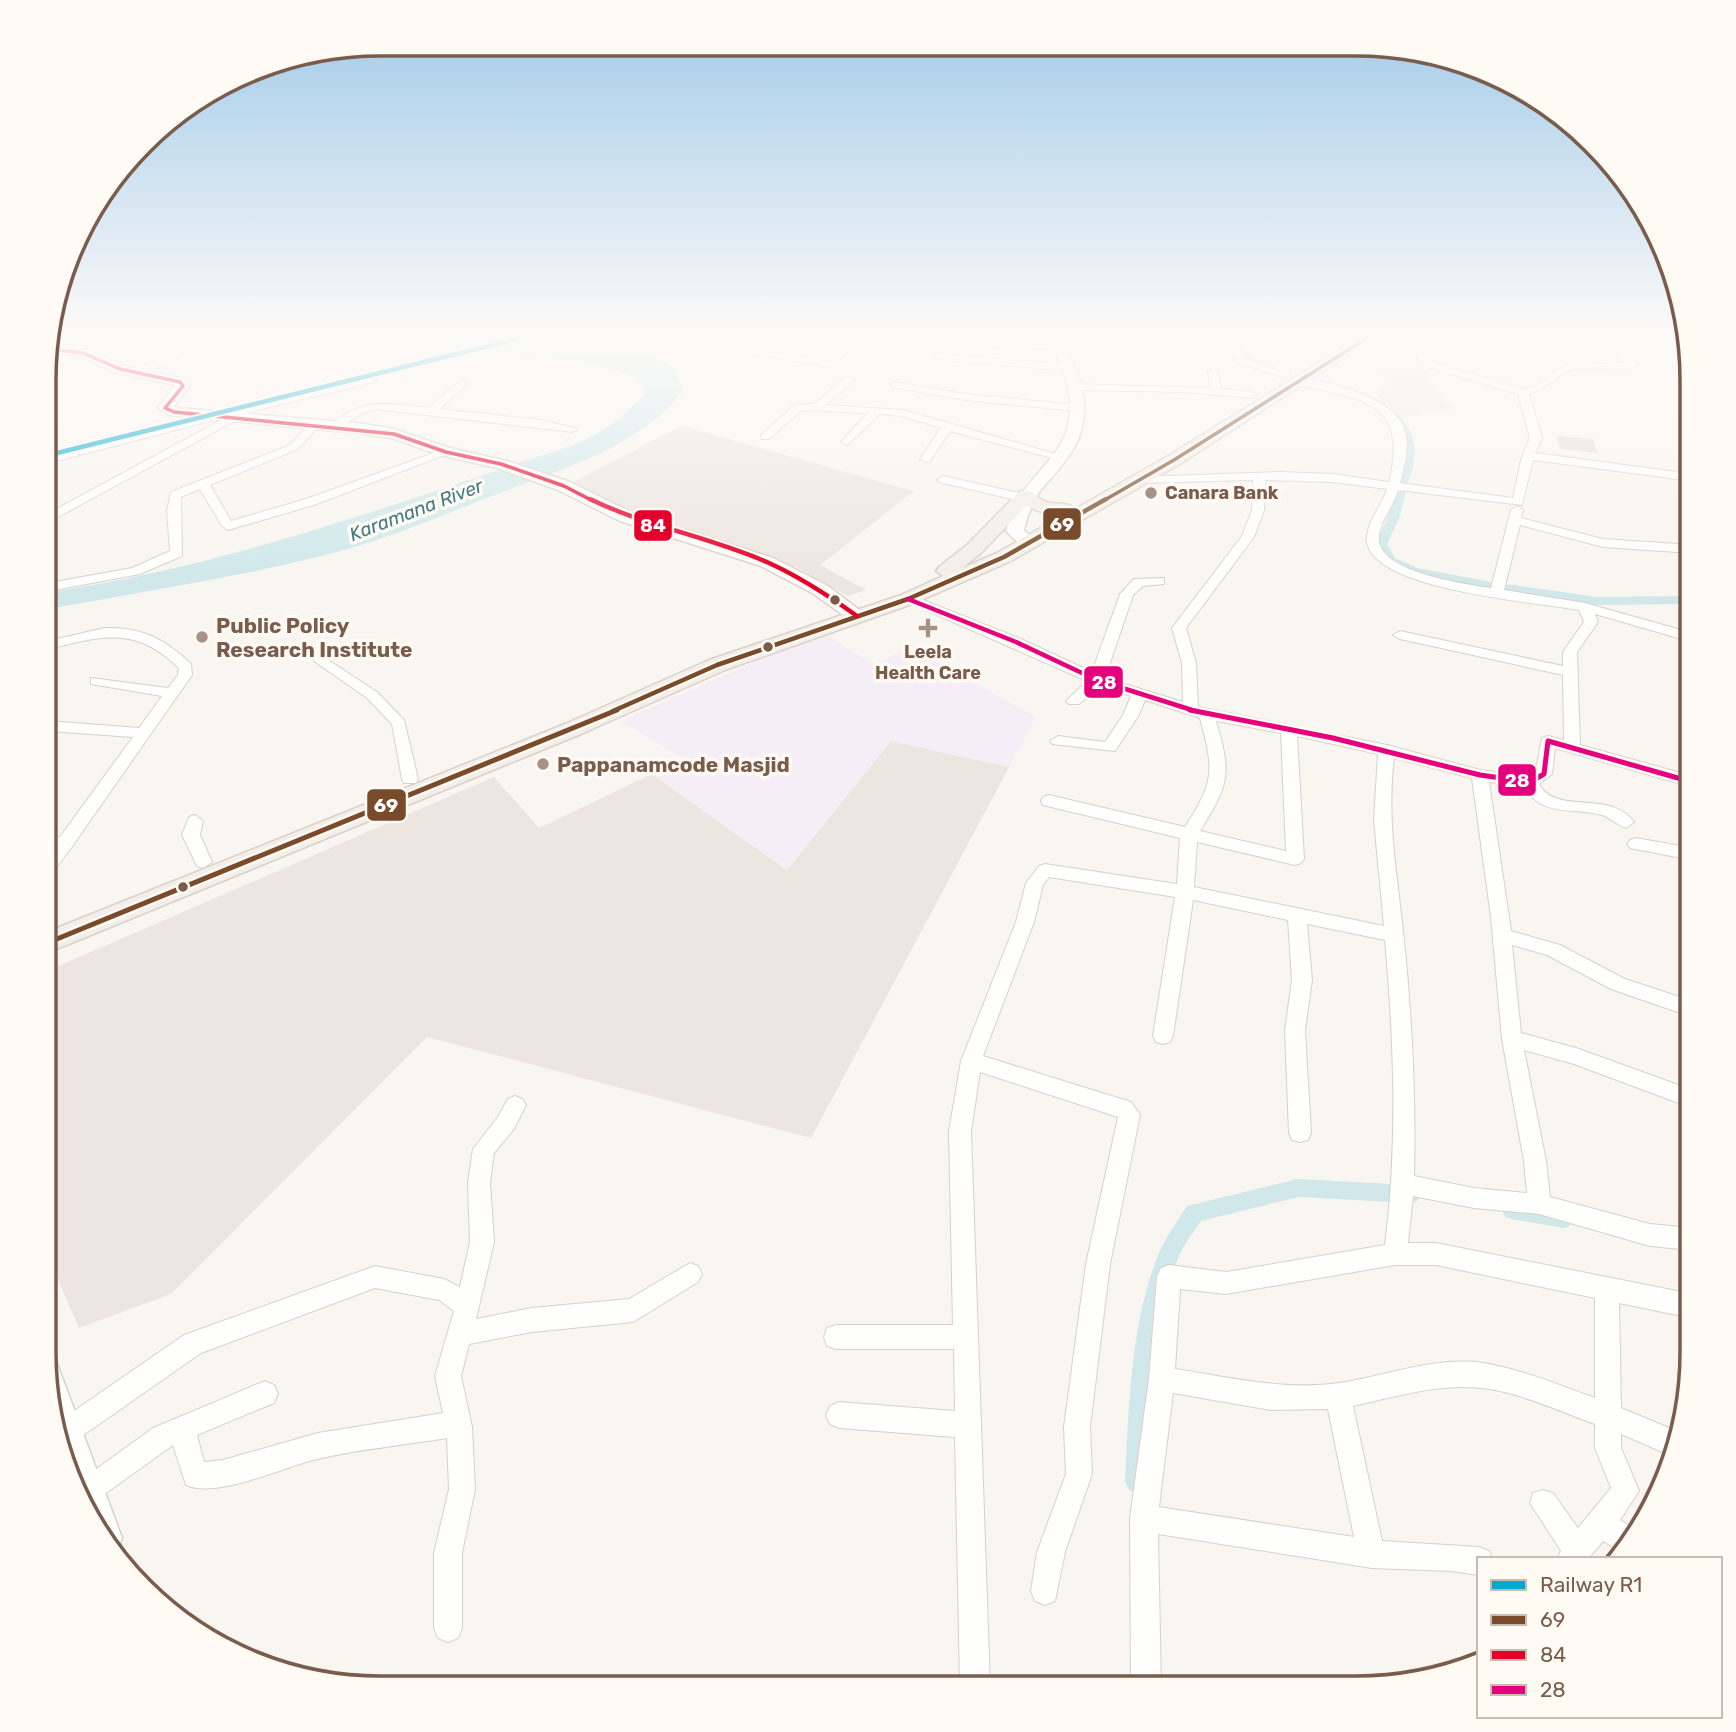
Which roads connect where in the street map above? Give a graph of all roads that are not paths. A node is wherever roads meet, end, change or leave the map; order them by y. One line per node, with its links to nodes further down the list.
1 (194, 414): 13 (street)
2 (239, 414): 14 (street)
3 (357, 414): 16 (street)
4 (449, 414): 18 (street)
5 (791, 414): 19 (street)
6 (873, 414): 20 (street)
7 (905, 414): 17 (street)
8 (1077, 414): 22 (street)
9 (1223, 414): 34 (main road)
10 (1238, 414): 28 (main road)
11 (1388, 414): 31 (street)
12 (1529, 414): 23 (street)
13 (218, 416): 14 (street); 24 (street)
14 (235, 416): 15 (street); 35 (street)
15 (315, 425): 16 (street); 30 (street)
16 (335, 427): 21 (street)
17 (947, 428): 22 (street); 25 (street)
18 (573, 429)
19 (765, 437)
20 (847, 442)
21 (446, 452): 30 (street); 44 (street)
22 (1060, 457): 32 (street)
23 (1528, 457): 27 (street); 33 (street)
24 (56, 458)
25 (926, 460)
26 (1259, 476): 28 (street); 31 (street); 55 (street)
27 (1680, 476)
28 (1142, 479): 37 (main road)
29 (943, 480): 32 (street)
30 (203, 482): 40 (street)
31 (1393, 486): 33 (street); 41 (street)
32 (1025, 496): 34 (main road); 37 (main road)
33 (1518, 502): 36 (street)
34 (1066, 509): 37 (main road)
35 (56, 514)
36 (1515, 520): 38 (street); 41 (street)
37 (1014, 539): 42 (main road); 44 (main road)
38 (1680, 548)
39 (1159, 580): 50 (street)
40 (56, 586)
41 (1497, 591): 43 (street)
42 (908, 599): 44 (main road); 50 (street)
43 (1585, 607): 46 (street); 49 (street)
44 (851, 612): 64 (main road); 79 (main road)
45 (1400, 635): 49 (street)
46 (1680, 635)
47 (56, 643): 52 (street)
48 (319, 658): 64 (street)
49 (1569, 673): 60 (street)
50 (1097, 680): 53 (street); 54 (street)
51 (96, 681): 52 (street)
52 (172, 693): 58 (street)
53 (1140, 693): 55 (street); 59 (street)
54 (1074, 701)
55 (1199, 712): 57 (street); 69 (street)
56 (56, 727): 58 (street)
57 (1289, 729): 61 (street); 69 (street)
58 (144, 733): 70 (street)
59 (1058, 741)
60 (1572, 747): 63 (street); 65 (street)
61 (1387, 750): 62 (street); 77 (street)
62 (1480, 775): 65 (street); 78 (street)
63 (1680, 778)
64 (411, 779): 73 (main road)
65 (1530, 782): 68 (street)
66 (1049, 801): 69 (street)
67 (195, 821): 73 (street)
68 (1626, 822)
69 (1189, 834): 74 (street)
70 (56, 843)
71 (1636, 844): 72 (street)
72 (1680, 852)
73 (203, 862): 76 (main road)
74 (1185, 892): 75 (street); 81 (street); 83 (street)
75 (1297, 914): 77 (street); 86 (street)
76 (56, 922)
77 (1394, 935): 87 (street)
78 (1502, 936): 80 (street); 82 (street)
79 (56, 939)
80 (1680, 1005)
81 (1163, 1036)
82 (1512, 1039): 84 (street); 88 (street)
83 (971, 1061): 97 (street); 116 (street)
84 (1680, 1095)
85 (515, 1105): 94 (street)
86 (1300, 1133)
87 (1404, 1184): 88 (street); 90 (street)
88 (1539, 1204): 89 (street)
89 (1680, 1238)
90 (1395, 1254): 92 (street); 98 (street)
91 (690, 1274): 95 (street)
92 (1607, 1290): 93 (street); 102 (street)
93 (1680, 1304)
94 (467, 1306): 95 (street); 103 (street)
95 (459, 1334): 104 (street)
96 (836, 1337): 97 (street)
97 (964, 1337): 105 (street)
98 (1162, 1379): 100 (street); 110 (street)
99 (265, 1394): 106 (street)
100 (1338, 1396): 102 (street); 113 (street)
101 (839, 1415): 105 (street)
102 (1607, 1415): 107 (street); 111 (street)
103 (63, 1420)
104 (458, 1423): 106 (street); 117 (street)
105 (968, 1425): 118 (street)
106 (182, 1429): 108 (street)
107 (1668, 1441)
108 (87, 1491)
109 (1543, 1503): 114 (street)
110 (1144, 1518): 113 (street); 119 (street)
111 (1599, 1523): 112 (street); 114 (street)
112 (1622, 1537)
113 (1372, 1554): 115 (street)
114 (1574, 1554)
115 (1477, 1562)
116 (1045, 1591)
117 (448, 1628)
118 (975, 1676)
119 (1146, 1676)

